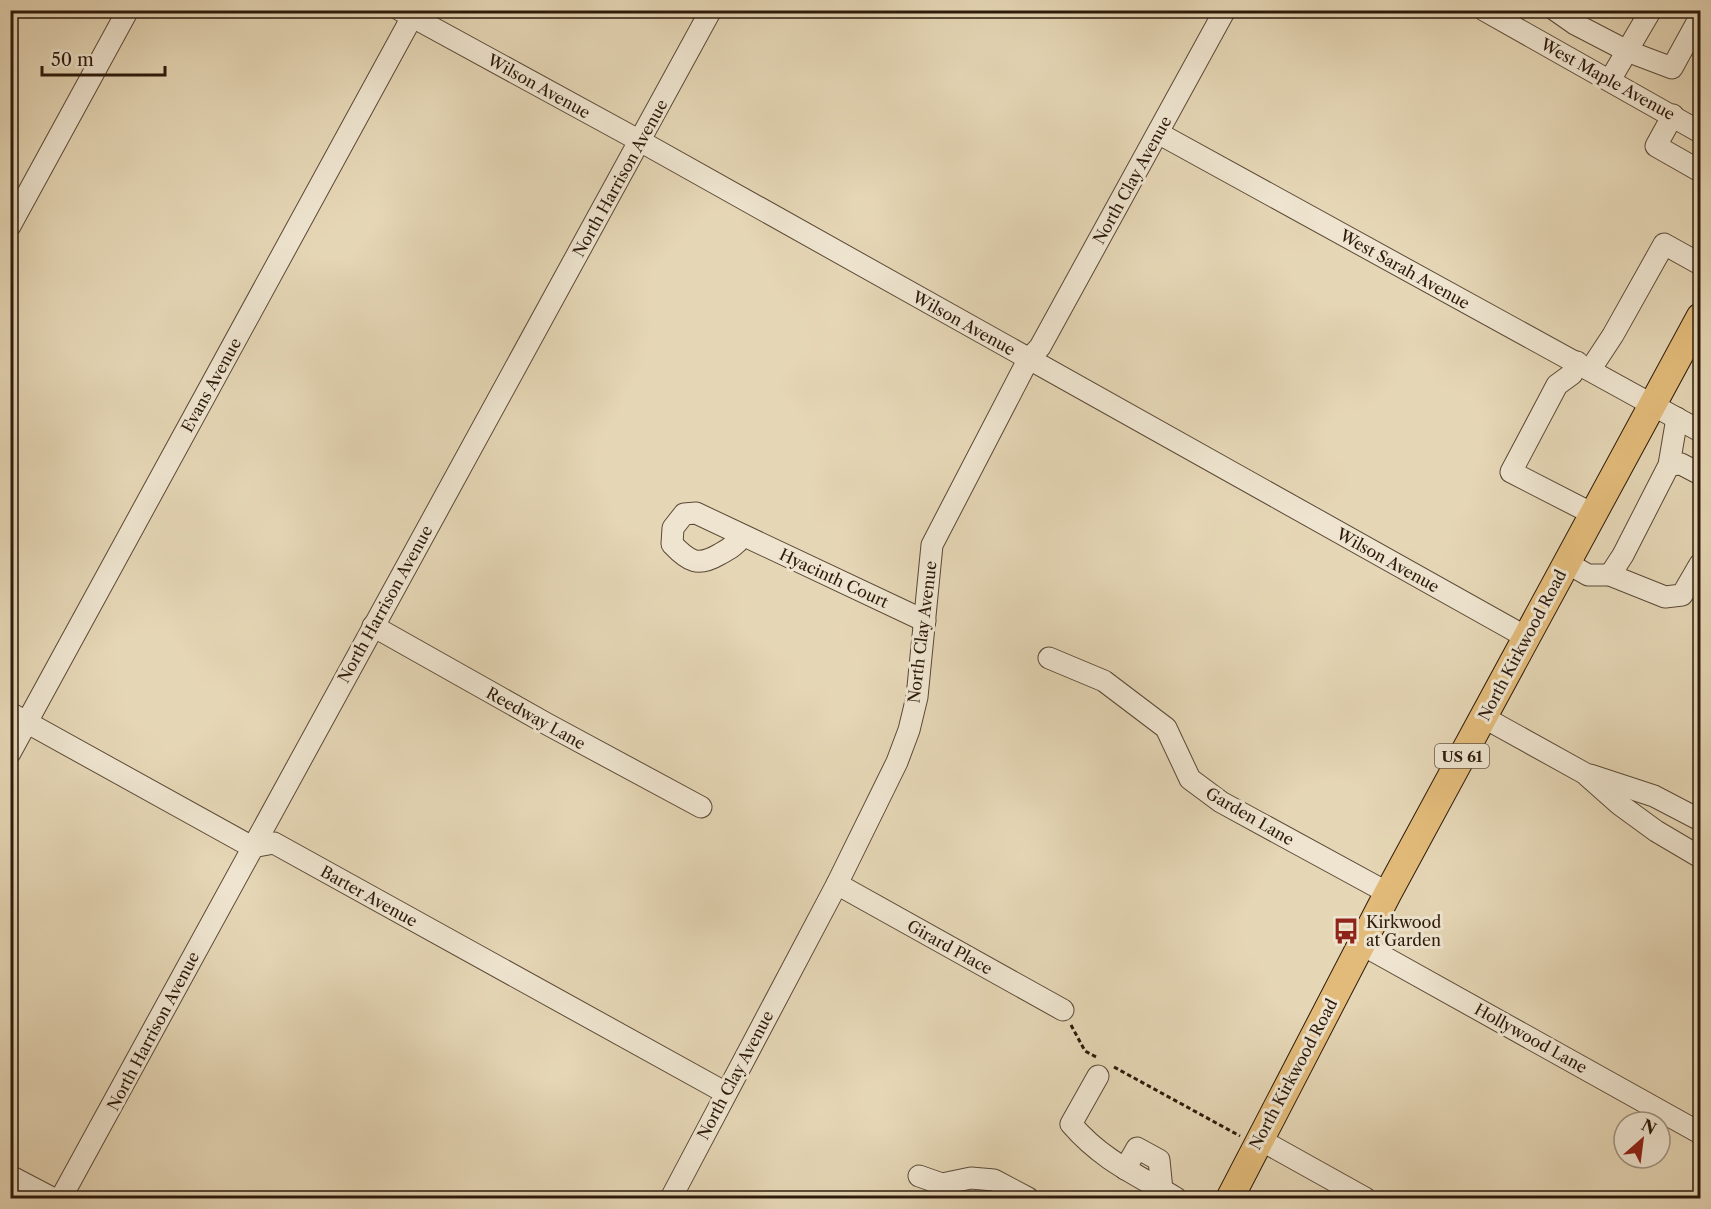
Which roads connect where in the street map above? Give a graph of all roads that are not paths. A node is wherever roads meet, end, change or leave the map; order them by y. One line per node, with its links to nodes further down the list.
1 (128, 10): 16 (street)
2 (711, 10): 14 (street, North Harrison Avenue)
3 (1225, 10): 13 (street, North Clay Avenue)
4 (1484, 10): 10 (street, West Maple Avenue)
5 (1555, 10): 9 (street)
6 (1651, 10): 9 (street)
7 (406, 14): 14 (street, Wilson Avenue); 36 (street, Evans Avenue)
8 (1701, 17): 9 (street)
9 (1628, 51): 10 (street)
10 (1610, 80): 11 (street, West Maple Avenue)
11 (1673, 115): 12 (street, West Maple Avenue); 15 (street)
12 (1701, 132)
13 (1158, 133): 19 (street, North Clay Avenue); 20 (street, West Sarah Avenue)
14 (640, 141): 19 (street, Wilson Avenue); 32 (street, North Harrison Avenue)
15 (1701, 171)
16 (10, 226)
17 (1701, 264): 20 (street)
18 (1701, 317): 21 (main road, North Kirkwood Road / US 61)
19 (1028, 360): 31 (street, North Clay Avenue); 33 (street, Wilson Avenue)
20 (1583, 366): 21 (street, West Sarah Avenue); 26 (street)
21 (1653, 404): 22 (street, West Sarah Avenue); 26 (main road, North Kirkwood Road / US 61)
22 (1677, 418): 23 (street, West Sarah Avenue); 24 (street)
23 (1701, 431)
24 (1670, 465): 25 (street); 30 (street)
25 (1701, 474)
26 (1593, 514): 28 (main road, North Kirkwood Road / US 61)
27 (742, 537): 31 (street, Hyacinth Court)
28 (1567, 563): 30 (street); 33 (main road, North Kirkwood Road / US 61)
29 (1701, 564): 30 (street)
30 (1610, 575)
31 (924, 621): 43 (street, North Clay Avenue)
32 (373, 626): 39 (street, Reedway Lane); 41 (street, North Harrison Avenue)
33 (1526, 637): 35 (main road, North Kirkwood Road / US 61)
34 (1049, 657): 44 (street, Garden Lane)
35 (1483, 717): 38 (street); 44 (main road, North Kirkwood Road / US 61)
36 (19, 718): 37 (street, Evans Avenue); 41 (street, Barter Avenue)
37 (10, 753)
38 (1584, 773): 40 (street); 42 (street)
39 (701, 807)
40 (1701, 820)
41 (252, 847): 48 (street, Barter Avenue); 55 (street, North Harrison Avenue)
42 (1701, 857)
43 (837, 884): 46 (street, Girard Place); 48 (street, North Clay Avenue)
44 (1388, 893): 45 (main road, North Kirkwood Road / US 61)
45 (1361, 944): 49 (street, Hollywood Lane); 50 (main road, North Kirkwood Road / US 61)
46 (1063, 1010)
47 (1098, 1076): 53 (street)
48 (726, 1092): 56 (street, North Clay Avenue)
49 (1701, 1133)
50 (1258, 1142): 58 (main road, North Kirkwood Road / US 61); 59 (street)
51 (10, 1176): 54 (street)
52 (919, 1176): 57 (street)
53 (1169, 1194)
54 (52, 1198)
55 (61, 1198)
56 (671, 1198)
57 (1028, 1198)
58 (1230, 1198)
59 (1365, 1198)

